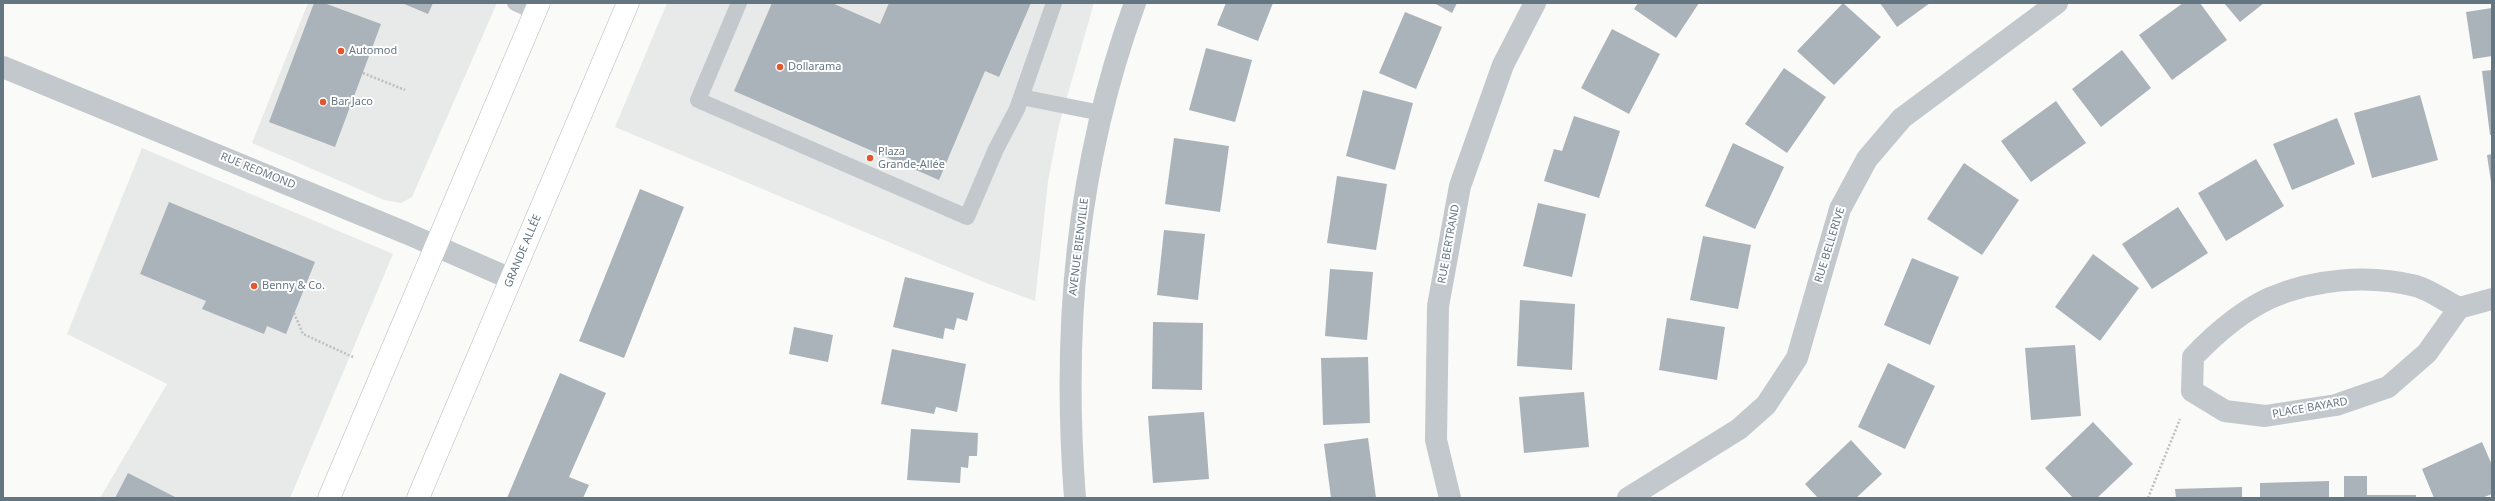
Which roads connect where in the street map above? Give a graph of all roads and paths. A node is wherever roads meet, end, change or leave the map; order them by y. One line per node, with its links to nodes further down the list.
1 (515, 3): 8 (lane)
2 (628, 3): 15 (main road, GRANDE ALLÉE)
3 (739, 3): 12 (lane)
4 (1054, 3): 12 (lane)
5 (1135, 3): 13 (street, AVENUE BIENVILLE)
6 (1535, 3): 24 (street, RUE BERTRAND)
7 (2056, 3): 25 (street, RUE BELLERIVE)
8 (537, 7): 14 (main road)
9 (3, 67): 14 (street, RUE REDMOND)
10 (363, 73): 11 (path)
11 (405, 90)
12 (1021, 97): 13 (lane)
13 (1101, 113): 23 (street, AVENUE BIENVILLE)
14 (437, 246): 15 (street, RUE REDMOND); 21 (main road)
15 (511, 279): 22 (main road, GRANDE ALLÉE)
16 (2492, 299): 17 (street)
17 (2459, 308): 20 (street, PLACE BAYARD); 20 (street)
18 (294, 313): 19 (path)
19 (353, 357)
20 (2192, 391): 26 (path)
21 (329, 498)
22 (418, 498)
23 (1075, 498)
24 (1450, 498)
25 (1628, 498)
26 (2148, 498)

